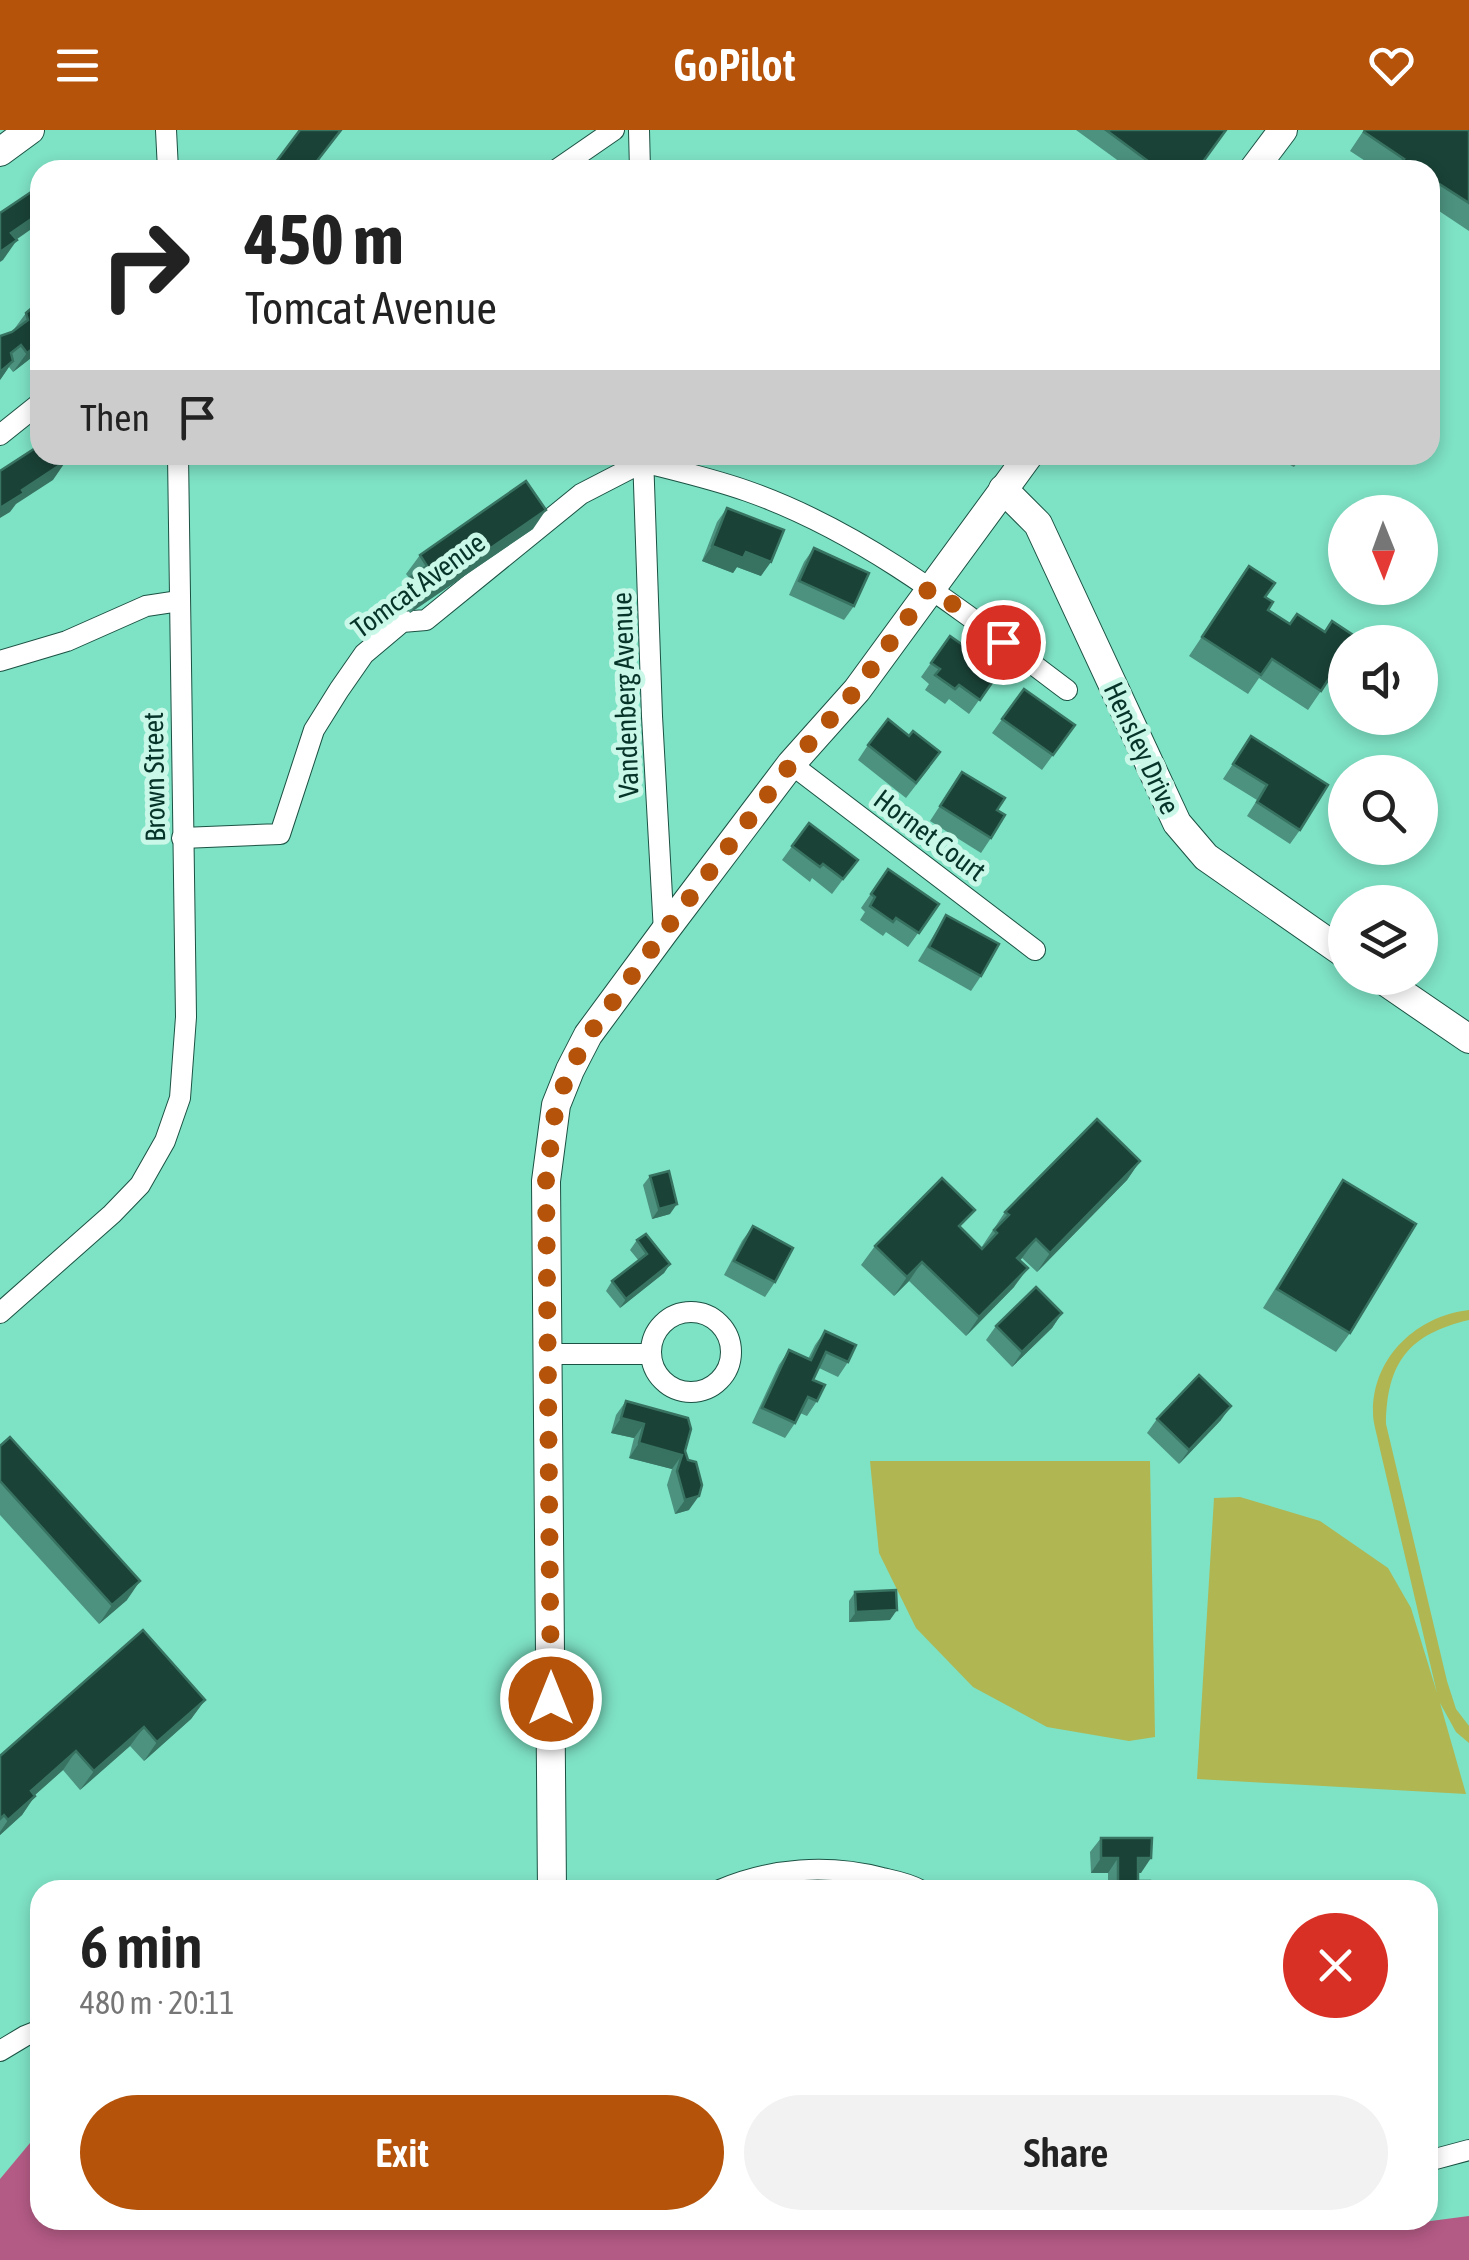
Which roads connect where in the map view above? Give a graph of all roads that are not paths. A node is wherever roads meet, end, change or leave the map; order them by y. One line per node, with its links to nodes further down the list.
1 (30, 130): 6 (street)
2 (166, 130): 7 (street)
3 (614, 130): 8 (street)
4 (638, 130): 9 (street)
5 (1282, 130): 10 (street)
6 (0, 152)
7 (168, 160)
8 (570, 160)
9 (640, 160)
10 (1260, 160)
11 (30, 412): 12 (street)
12 (0, 435)
13 (178, 465): 20 (street, Brown Street)
14 (631, 465): 24 (street, Tomcat Avenue)
15 (643, 465): 25 (street, Vandenberg Avenue)
16 (665, 465): 19 (street)
17 (1021, 465): 18 (street)
18 (1003, 489): 19 (street); 26 (street, Hensley Drive)
19 (930, 587): 22 (street); 23 (street)
20 (179, 601): 21 (street); 24 (street, Brown Street)
21 (0, 661)
22 (1067, 690)
23 (791, 764): 25 (street); 27 (street, Hornet Court)
24 (182, 838): 30 (street, Brown Street)
25 (664, 932): 31 (street)
26 (1328, 942)
27 (1035, 950)
28 (1405, 995): 29 (street)
29 (1469, 1039)
30 (0, 1313)
31 (549, 1354): 32 (street); 33 (street)
32 (652, 1354)
33 (552, 1880)
34 (749, 1880): 35 (street)
35 (890, 1880)
36 (30, 2034): 37 (street)
37 (0, 2051)
38 (1469, 2150): 39 (street)
39 (1438, 2158)

